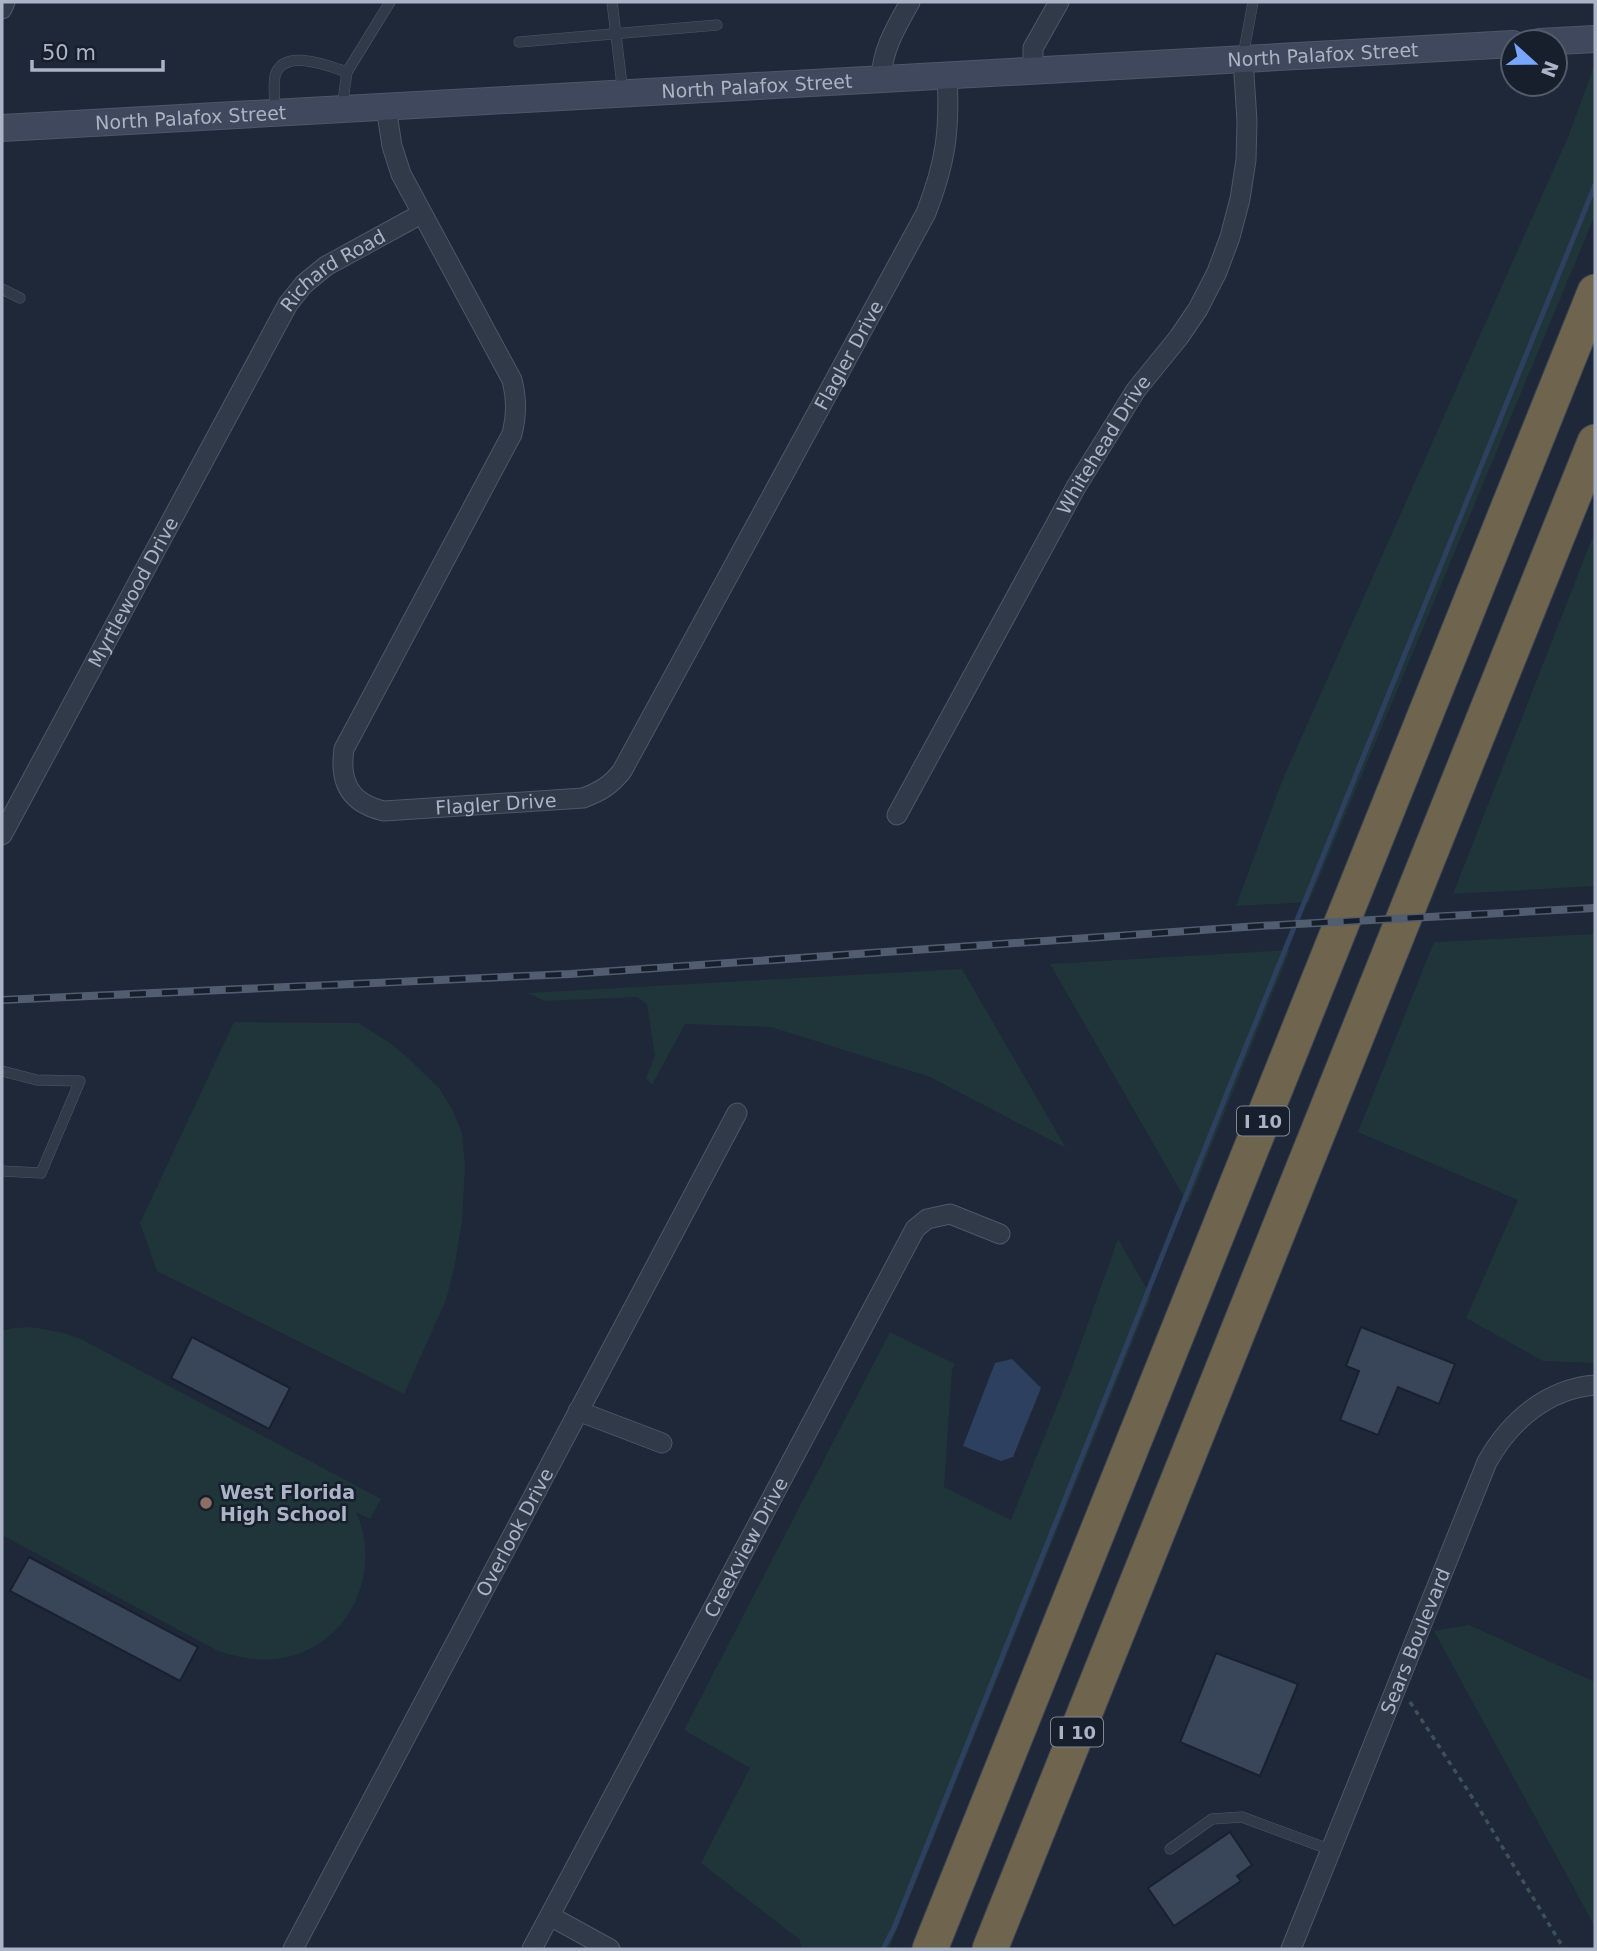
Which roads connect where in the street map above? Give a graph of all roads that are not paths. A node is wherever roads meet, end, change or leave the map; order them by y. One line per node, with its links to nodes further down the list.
1 (5, 2): 7 (street)
2 (390, 2): 16 (lane)
3 (612, 2): 9 (lane)
4 (910, 2): 18 (street)
5 (1059, 2): 15 (street)
6 (1253, 2): 14 (lane)
7 (2, 9)
8 (717, 25): 9 (lane)
9 (616, 34): 12 (lane); 19 (lane)
10 (1595, 39): 11 (main road)
11 (1569, 40)
12 (519, 42)
13 (1499, 45): 14 (main road, North Palafox Street)
14 (1243, 60): 15 (main road, North Palafox Street); 30 (street, Whitehead Drive)
15 (1033, 71): 17 (main road, North Palafox Street)
16 (347, 72): 21 (lane); 22 (lane)
17 (947, 75): 18 (main road, North Palafox Street); 24 (street, Flagler Drive)
18 (881, 79): 19 (main road, North Palafox Street)
19 (623, 94): 20 (main road, North Palafox Street)
20 (386, 107): 21 (main road, North Palafox Street); 24 (street, Flagler Drive)
21 (342, 110): 22 (main road, North Palafox Street)
22 (275, 113): 23 (main road, North Palafox Street)
23 (2, 128)
24 (421, 214): 28 (street, Richard Road)
25 (2, 289): 27 (lane)
26 (1595, 292): 45 (highway, I 10)
27 (20, 298)
28 (264, 346): 31 (street, Myrtlewood Drive)
29 (1595, 442): 46 (highway, I 10)
30 (897, 816)
31 (2, 835)
32 (2, 1071): 34 (lane)
33 (737, 1113): 37 (street, Overlook Drive)
34 (2, 1171)
35 (1000, 1234): 41 (street, Creekview Drive)
36 (1595, 1385): 40 (street, Sears Boulevard)
37 (578, 1411): 38 (street); 42 (street, Overlook Drive)
38 (662, 1443)
39 (1170, 1849): 40 (lane)
40 (1331, 1850): 47 (street, Sears Boulevard)
41 (550, 1916): 43 (street, Creekview Drive); 44 (street)
42 (293, 1949)
43 (532, 1949)
44 (610, 1949)
45 (930, 1949)
46 (990, 1949)
47 (1291, 1949)

